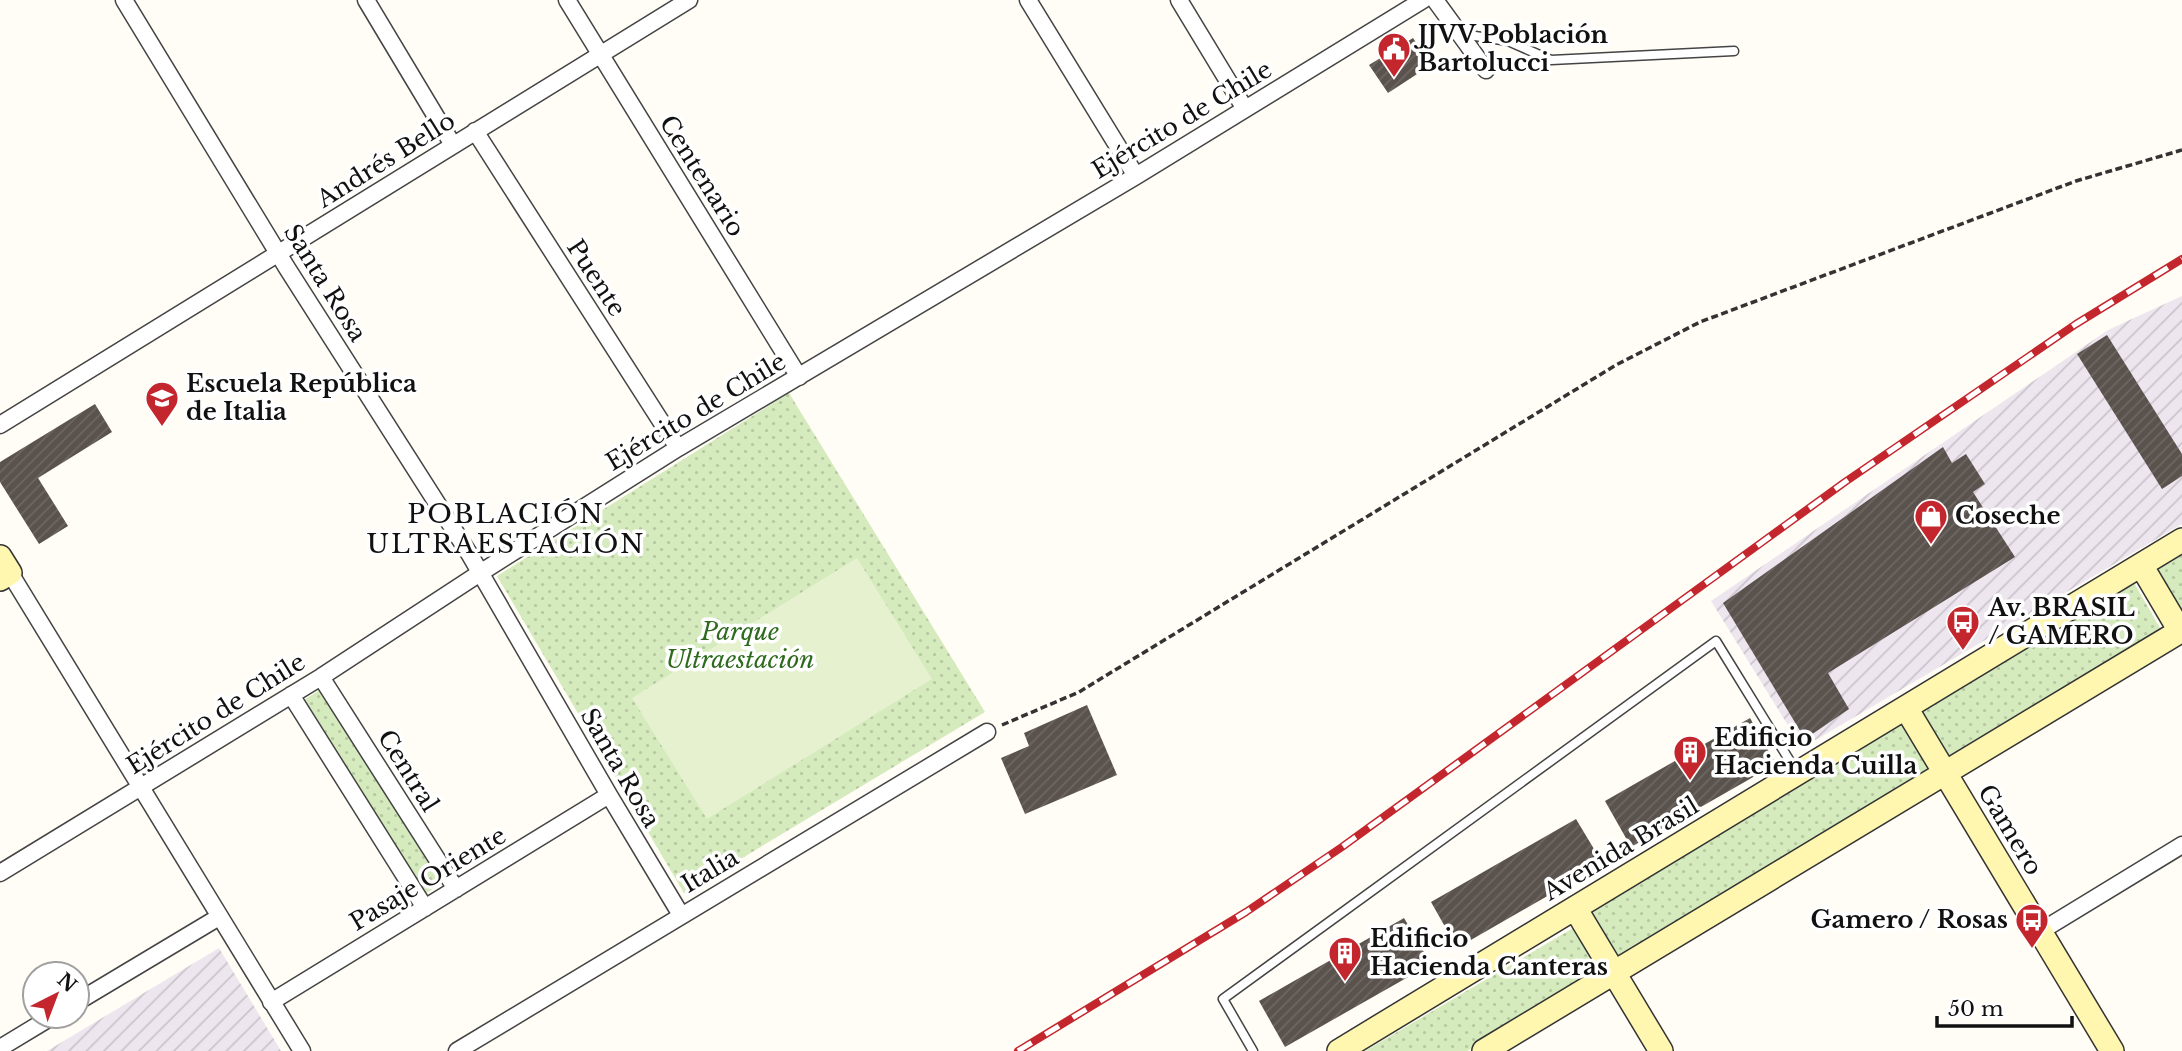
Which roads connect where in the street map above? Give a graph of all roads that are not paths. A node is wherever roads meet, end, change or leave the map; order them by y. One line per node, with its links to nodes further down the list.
1 (124, 0): 17 (street, Santa Rosa)
2 (366, 0): 15 (street)
3 (567, 0): 11 (street, Centenario)
4 (689, 0): 11 (street, Andrés Bello)
5 (1028, 0): 16 (street)
6 (1179, 0): 13 (street)
7 (1423, 0): 13 (street, Ejército de Chile)
8 (1435, 0): 9 (street)
9 (1459, 33): 10 (lane); 12 (street)
10 (1734, 51)
11 (600, 55): 14 (street, Andrés Bello); 18 (street, Centenario)
12 (1486, 71)
13 (1245, 109): 16 (street, Ejército de Chile)
14 (475, 131): 15 (street, Andrés Bello); 20 (street, Puente)
15 (453, 145): 17 (street, Andrés Bello)
16 (1136, 176): 18 (street, Ejército de Chile)
17 (278, 253): 19 (street, Andrés Bello); 24 (street, Santa Rosa)
18 (799, 376): 20 (street, Ejército de Chile)
19 (0, 425)
20 (678, 448): 24 (street, Ejército de Chile)
21 (2182, 540): 22 (main road, Avenida Brasil)
22 (2141, 565): 25 (main road); 28 (main road, Avenida Brasil)
23 (3, 570): 32 (street)
24 (480, 572): 26 (street, Ejército de Chile); 33 (street, Santa Rosa)
25 (2181, 631): 31 (main road)
26 (321, 677): 27 (street, Ejército de Chile); 36 (street, Central)
27 (291, 695): 32 (street, Ejército de Chile); 37 (street)
28 (1906, 708): 30 (main road, Avenida Brasil); 31 (main road, Gamero)
29 (987, 732): 39 (street, Italia)
30 (1798, 773): 38 (main road, Avenida Brasil); 49 (lane)
31 (1945, 773): 41 (main road, Gamero); 42 (main road)
32 (140, 788): 35 (street, Ejército de Chile); 40 (street)
33 (609, 796): 36 (street, Pasaje Oriente); 39 (street, Santa Rosa)
34 (2182, 845): 41 (street)
35 (0, 873)
36 (456, 889): 37 (street, Pasaje Oriente)
37 (425, 908): 44 (street, Pasaje Oriente)
38 (1575, 908): 42 (main road); 50 (main road, Avenida Brasil)
39 (681, 915): 48 (street, Italia)
40 (219, 917): 43 (street); 44 (street)
41 (2040, 932): 53 (main road, Gamero)
42 (1614, 973): 51 (main road); 52 (main road)
43 (91, 994)
44 (271, 1002): 47 (street)
45 (30, 1030): 46 (street)
46 (0, 1048)
47 (302, 1051)
48 (457, 1051)
49 (1253, 1051)
50 (1339, 1051)
51 (1484, 1051)
52 (1661, 1051)
53 (2112, 1051)

